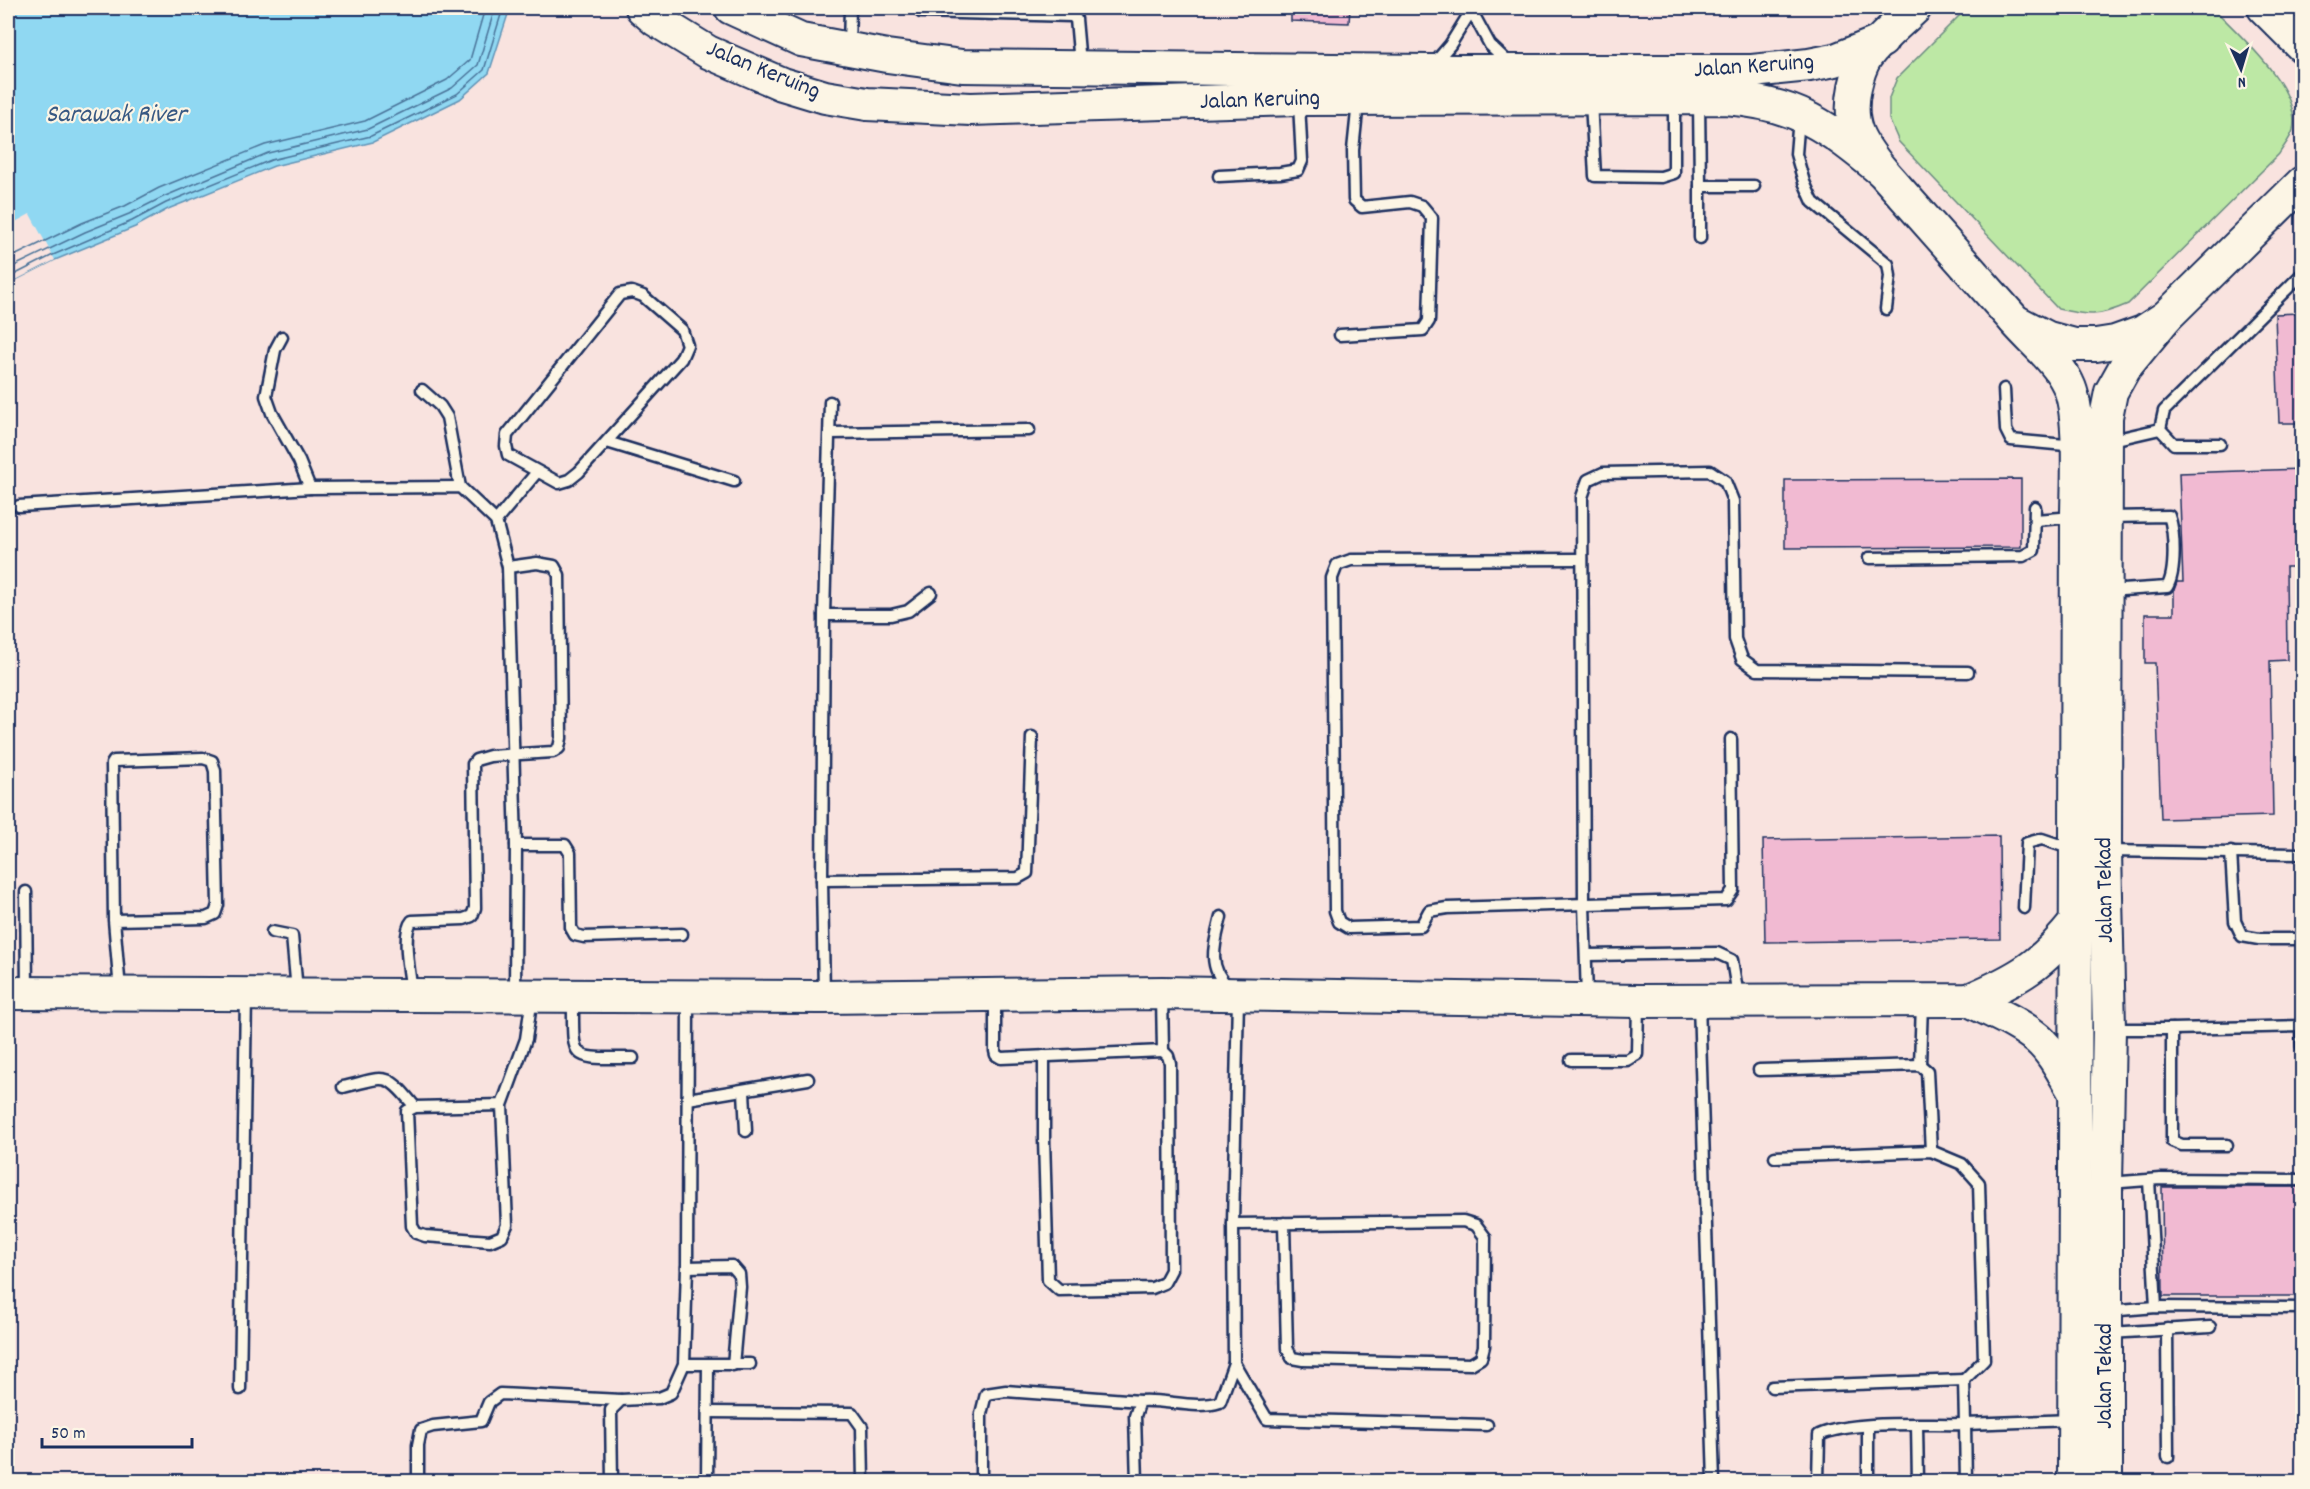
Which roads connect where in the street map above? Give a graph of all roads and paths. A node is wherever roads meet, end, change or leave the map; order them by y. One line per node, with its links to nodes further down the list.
1 (642, 8): 19 (street, Jalan Keruing)
2 (731, 8): 10 (street, Jalan Keruing)
3 (850, 8): 10 (lane)
4 (1915, 8): 8 (street)
5 (2264, 8): 9 (street)
6 (1471, 9): 13 (lane); 14 (lane)
7 (921, 12): 12 (lane)
8 (1882, 41): 14 (street, Jalan Keruing); 21 (street)
9 (2302, 46)
10 (849, 50): 11 (street, Jalan Keruing)
11 (887, 56): 12 (street, Jalan Keruing); 19 (street)
12 (1080, 67): 13 (street, Jalan Keruing)
13 (1428, 71): 14 (street, Jalan Keruing)
14 (1520, 71)
15 (1591, 98): 16 (street, Jalan Keruing); 16 (lane); 18 (street, Jalan Keruing)
16 (1686, 98): 20 (street, Jalan Keruing); 24 (lane)
17 (1299, 99): 18 (street, Jalan Keruing); 19 (street, Jalan Keruing); 22 (lane)
18 (1358, 99): 31 (lane)
19 (867, 104)
20 (1799, 114): 21 (street, Jalan Keruing); 28 (lane)
21 (1882, 171): 30 (street, Jalan Tekad)
22 (1219, 176)
23 (2302, 184): 29 (street)
24 (1700, 186): 25 (lane); 26 (lane)
25 (1755, 186)
26 (1700, 238)
27 (2302, 274): 36 (lane)
28 (1886, 309)
29 (2166, 317): 30 (street); 40 (street, Jalan Tekad)
30 (2015, 321): 40 (street, Jalan Tekad)
31 (1340, 335)
32 (282, 337): 45 (lane)
33 (2004, 389): 40 (lane)
34 (422, 390): 44 (lane)
35 (830, 402): 38 (lane)
36 (2160, 429): 40 (lane); 41 (lane)
37 (1029, 430): 38 (lane)
38 (830, 433): 56 (lane)
39 (607, 442): 42 (lane); 42 (lane); 43 (lane)
40 (2091, 443): 48 (street, Jalan Tekad)
41 (2220, 444)
42 (537, 472): 50 (lane)
43 (735, 481)
44 (460, 487): 45 (lane); 50 (lane)
45 (310, 488): 46 (lane)
46 (20, 506)
47 (2035, 507): 49 (lane)
48 (2092, 517): 49 (lane); 54 (street, Jalan Tekad); 54 (lane); 62 (street, Jalan Tekad)
49 (2035, 520): 51 (lane)
50 (496, 521): 53 (lane)
51 (1869, 558)
52 (1582, 559): 57 (lane); 67 (lane); 67 (lane)
53 (508, 567): 60 (lane); 60 (lane)
54 (2107, 591): 62 (street, Jalan Tekad)
55 (931, 593): 56 (lane)
56 (824, 615): 65 (lane)
57 (1968, 672)
58 (1032, 737): 65 (lane)
59 (1731, 739): 67 (lane)
60 (513, 754): 61 (lane); 81 (lane)
61 (516, 845): 73 (lane); 83 (lane)
62 (2090, 850): 63 (lane); 68 (lane); 71 (street, Jalan Tekad); 95 (street, Jalan Tekad)
63 (2230, 852): 64 (lane); 74 (lane)
64 (2302, 854)
65 (822, 880): 87 (lane)
66 (26, 892): 76 (lane)
67 (1584, 904): 75 (lane)
68 (2024, 908)
69 (1221, 917): 82 (lane)
70 (114, 920): 70 (lane); 77 (lane)
71 (2076, 922): 92 (street); 107 (street, Jalan Tekad)
72 (272, 932): 80 (lane)
73 (682, 934)
74 (2302, 939)
75 (1587, 955): 89 (lane); 91 (lane)
76 (17, 993): 77 (street)
77 (120, 993): 79 (street)
78 (1162, 993): 82 (street); 85 (street); 98 (lane)
79 (246, 994): 80 (street); 133 (lane)
80 (297, 994): 81 (street)
81 (412, 994): 83 (street)
82 (1238, 994): 89 (street); 119 (lane)
83 (524, 995): 84 (street); 109 (lane)
84 (573, 995): 86 (street); 100 (lane)
85 (995, 995): 87 (street); 99 (lane)
86 (688, 996): 87 (street); 108 (lane)
87 (824, 997)
88 (1922, 999): 91 (street); 92 (street); 102 (lane)
89 (1588, 1000): 93 (street)
90 (1699, 1000): 91 (street); 93 (street); 149 (lane)
91 (1739, 1000)
92 (1969, 1000): 107 (street)
93 (1638, 1001): 101 (lane)
94 (2302, 1026): 96 (lane); 97 (lane)
95 (2109, 1029): 96 (lane); 117 (street, Jalan Tekad)
96 (2172, 1029): 112 (lane)
97 (2302, 1047)
98 (1163, 1051): 99 (lane); 99 (lane)
99 (1044, 1056)
100 (633, 1058)
101 (1571, 1060)
102 (1920, 1065): 103 (lane); 113 (lane)
103 (1760, 1070)
104 (808, 1079): 106 (lane)
105 (343, 1087): 110 (lane)
106 (744, 1091): 108 (lane); 111 (lane)
107 (2075, 1093): 137 (street, Jalan Tekad)
108 (688, 1099): 120 (lane)
109 (502, 1105): 110 (lane); 110 (lane)
110 (415, 1107)
111 (746, 1131)
112 (2227, 1145)
113 (1931, 1151): 114 (lane); 131 (lane)
114 (1775, 1157)
115 (2150, 1179): 116 (lane); 117 (lane); 121 (lane)
116 (2302, 1180)
117 (2106, 1184): 123 (street, Jalan Tekad)
118 (1284, 1223): 118 (lane); 119 (lane)
119 (1233, 1224): 126 (lane)
120 (687, 1267): 127 (lane); 130 (lane)
121 (2156, 1307): 122 (lane); 123 (lane)
122 (2302, 1308)
123 (2106, 1322): 125 (lane); 155 (street, Jalan Tekad)
124 (2210, 1327): 125 (lane)
125 (2167, 1329): 142 (lane)
126 (1234, 1363): 135 (lane); 139 (lane)
127 (684, 1364): 128 (lane); 134 (lane)
128 (708, 1364): 130 (lane); 136 (lane)
129 (750, 1364): 130 (lane)
130 (733, 1365)
131 (1964, 1380): 132 (lane); 138 (lane)
132 (1772, 1387)
133 (240, 1389)
134 (621, 1400): 143 (lane); 144 (lane)
135 (1140, 1401): 147 (lane); 148 (lane)
136 (708, 1412): 145 (lane); 146 (lane)
137 (2075, 1420): 138 (lane); 154 (street, Jalan Tekad)
138 (1965, 1424): 140 (lane); 153 (lane)
139 (1487, 1425)
140 (1917, 1425): 141 (lane); 152 (lane)
141 (1868, 1426): 150 (lane); 151 (lane)
142 (2168, 1456)
143 (418, 1482)
144 (612, 1482)
145 (707, 1482)
146 (863, 1482)
147 (981, 1482)
148 (1137, 1482)
149 (1714, 1482)
150 (1818, 1482)
151 (1868, 1482)
152 (1918, 1482)
153 (1966, 1482)
154 (2074, 1482)
155 (2106, 1482)

